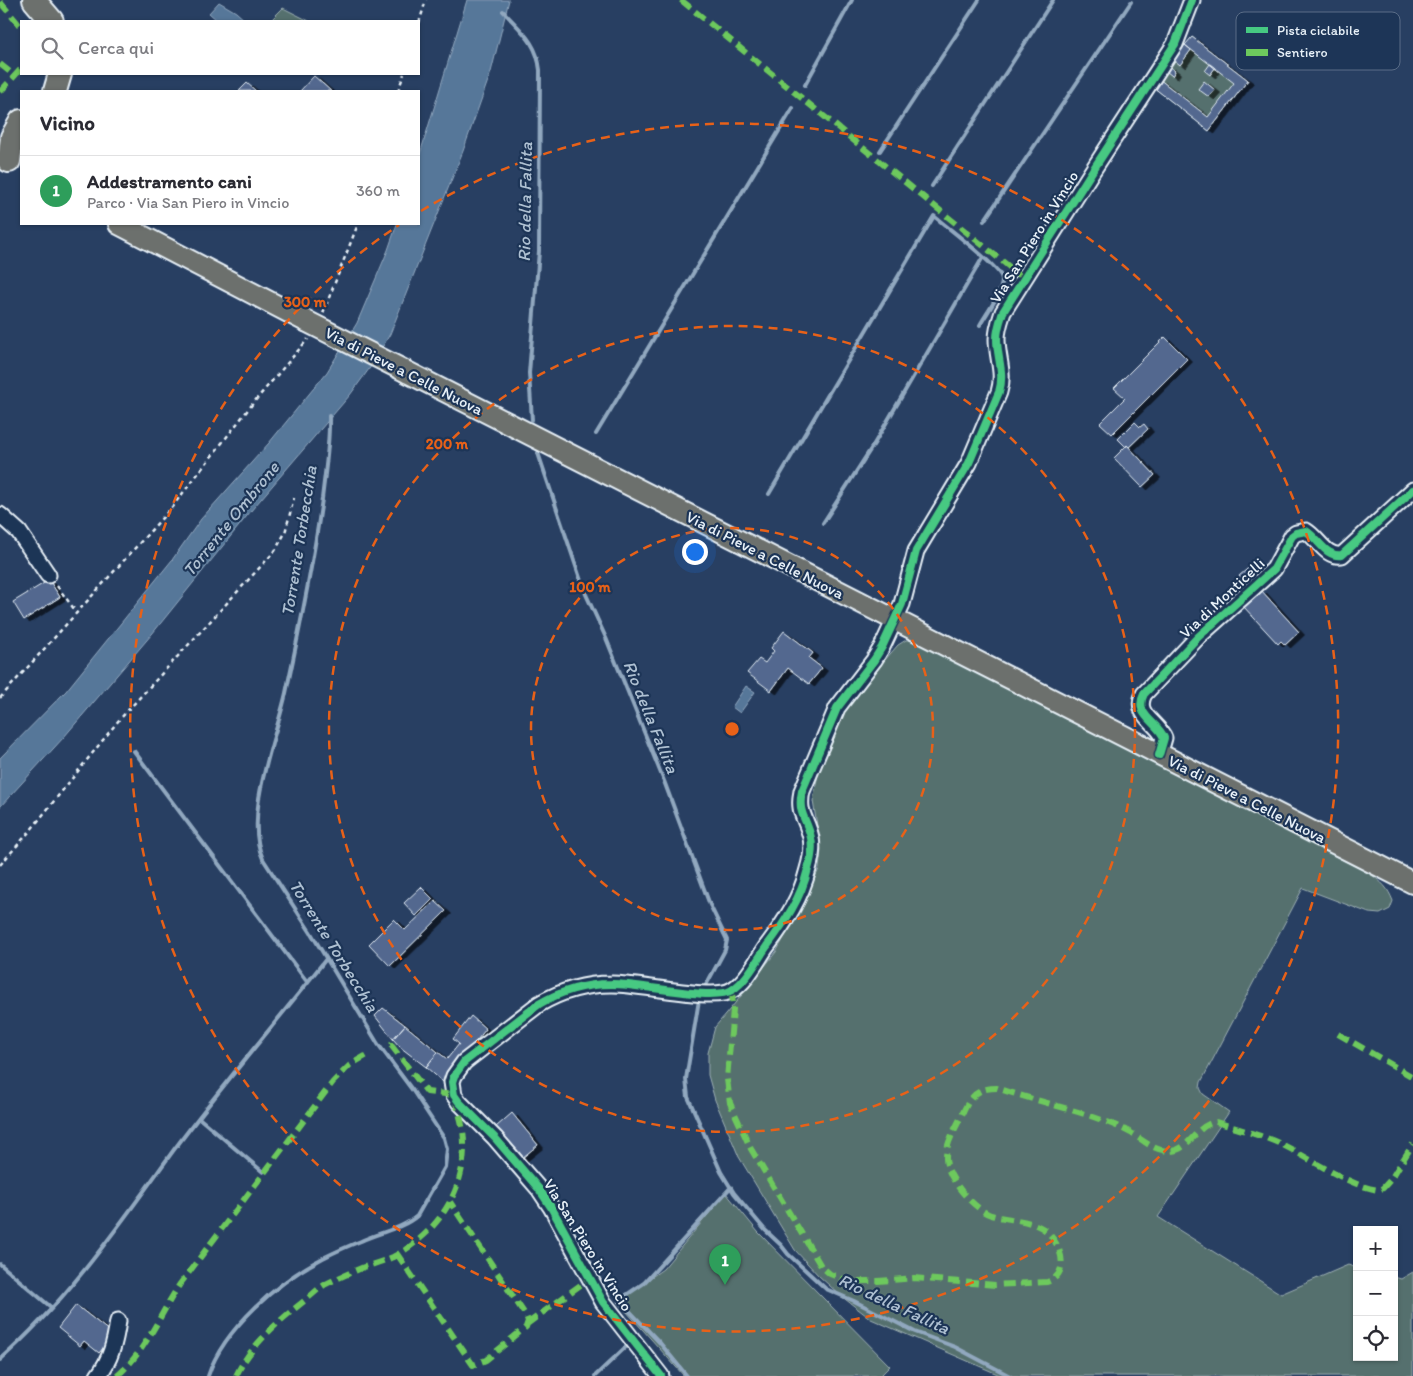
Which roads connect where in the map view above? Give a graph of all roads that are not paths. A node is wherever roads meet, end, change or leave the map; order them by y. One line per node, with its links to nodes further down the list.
1 (34, 0): 3 (highway)
2 (1192, 0): 10 (street, Via San Piero in Vincio)
3 (51, 20)
4 (14, 123): 5 (highway)
5 (13, 160)
6 (121, 225): 10 (main road, Via di Pieve a Celle Nuova, bridge)
7 (1413, 490): 11 (street, Via di Monticelli)
8 (0, 515): 9 (street)
9 (48, 575)
10 (895, 621): 11 (main road, Via di Pieve a Celle Nuova); 15 (street, Via San Piero in Vincio)
11 (1159, 755): 12 (main road, Via di Pieve a Celle Nuova)
12 (1413, 883)
13 (118, 1321): 14 (street)
14 (98, 1376)
15 (660, 1376)

